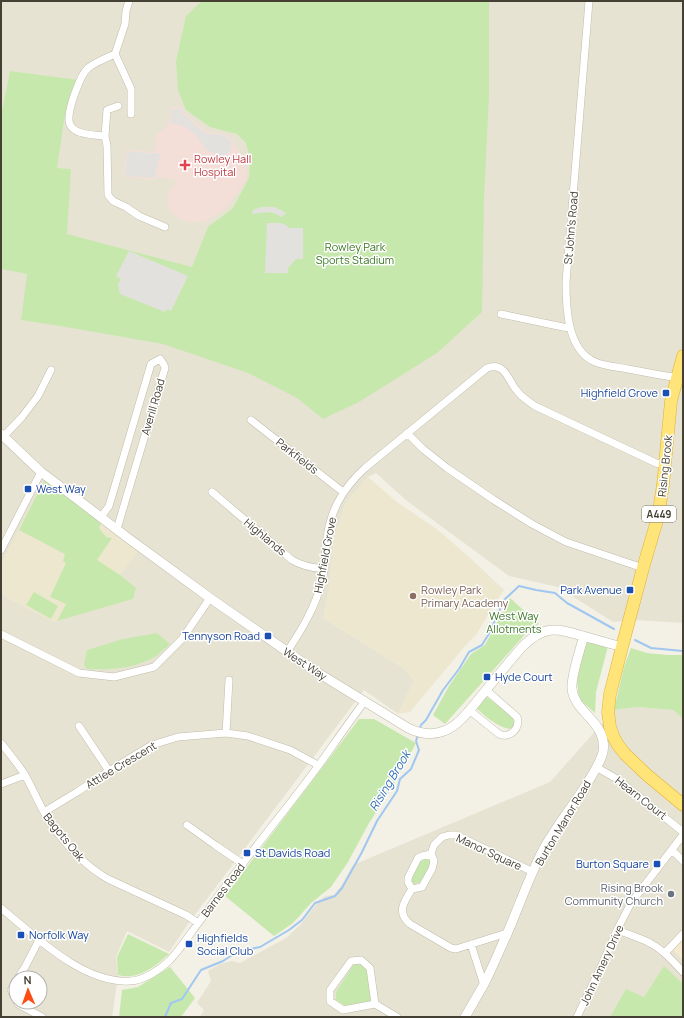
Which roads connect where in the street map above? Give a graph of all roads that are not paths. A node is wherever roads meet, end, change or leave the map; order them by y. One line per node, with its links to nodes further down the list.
1 (129, 1): 3 (street)
2 (589, 1): 9 (street, St John's Road)
3 (115, 54): 5 (street); 6 (street)
4 (118, 106): 6 (street)
5 (131, 114)
6 (105, 136): 7 (street)
7 (165, 227)
8 (502, 314): 9 (street)
9 (570, 328): 12 (street, St John's Road)
10 (683, 356): 12 (highway, A449)
11 (51, 370): 15 (street)
12 (680, 378): 16 (highway, Rising Brook / A449)
13 (251, 420): 19 (street, Parkfields)
14 (407, 433): 16 (street, Highfield Grove); 19 (street, Highfield Grove); 23 (street)
15 (2, 435): 17 (street, West Way)
16 (665, 465): 23 (highway, Rising Brook / A449)
17 (40, 472): 20 (street, West Way); 22 (street)
18 (212, 492): 24 (street, Highlands)
19 (343, 492): 24 (street, Highfield Grove)
20 (102, 517): 21 (street, West Way); 21 (street, Averill Road)
21 (117, 529): 25 (street, West Way)
22 (2, 546)
23 (643, 568): 28 (highway, Rising Brook / A449)
24 (324, 569): 29 (street, Highfield Grove)
25 (210, 598): 26 (street); 29 (street, West Way)
26 (1, 634)
27 (584, 636): 28 (street, West Way); 31 (street, West Way); 38 (street, Burton Manor Road)
28 (622, 647): 42 (highway, Rising Brook / A449)
29 (287, 652): 32 (street, West Way)
30 (229, 680): 35 (street)
31 (486, 690): 33 (street, West Way); 33 (street)
32 (365, 701): 33 (street, West Way); 37 (street, Barnes Road)
33 (469, 710)
34 (80, 726): 39 (street)
35 (226, 733): 37 (street, Attlee Crescent); 39 (street, Attlee Crescent)
36 (1, 743): 40 (street, Bagots Oak)
37 (318, 765): 49 (street, Barnes Road)
38 (596, 767): 45 (street, Hearn Court); 50 (street, Burton Manor Road)
39 (109, 771): 43 (street, Attlee Crescent)
40 (25, 775): 41 (street); 43 (street, Bagots Oak)
41 (1, 784)
42 (683, 805)
43 (44, 812): 53 (street, Bagots Oak)
44 (187, 824): 49 (street)
45 (683, 834): 46 (street, John Amery Drive)
46 (672, 850): 48 (street); 54 (street, John Amery Drive)
47 (431, 854): 50 (street, Manor Square); 51 (street, Manor Square); 51 (street, Manor Square)
48 (683, 861)
49 (243, 864): 53 (street, Barnes Road)
50 (533, 872): 55 (street, Burton Manor Road)
51 (412, 889): 58 (street, Manor Square)
52 (1, 908): 57 (street, Barnes Road)
53 (198, 923): 57 (street, Barnes Road)
54 (618, 930): 59 (street); 68 (street, John Amery Drive)
55 (507, 933): 58 (street); 62 (street, Burton Manor Road)
56 (683, 934): 59 (street)
57 (39, 940): 60 (street)
58 (471, 944): 62 (street)
59 (665, 953): 61 (street)
60 (23, 970)
61 (683, 972)
62 (484, 985): 67 (street, Burton Manor Road)
63 (375, 1004): 63 (street); 66 (street)
64 (29, 1010): 65 (street)
65 (42, 1017)
66 (397, 1017)
67 (465, 1017)
68 (577, 1017)

